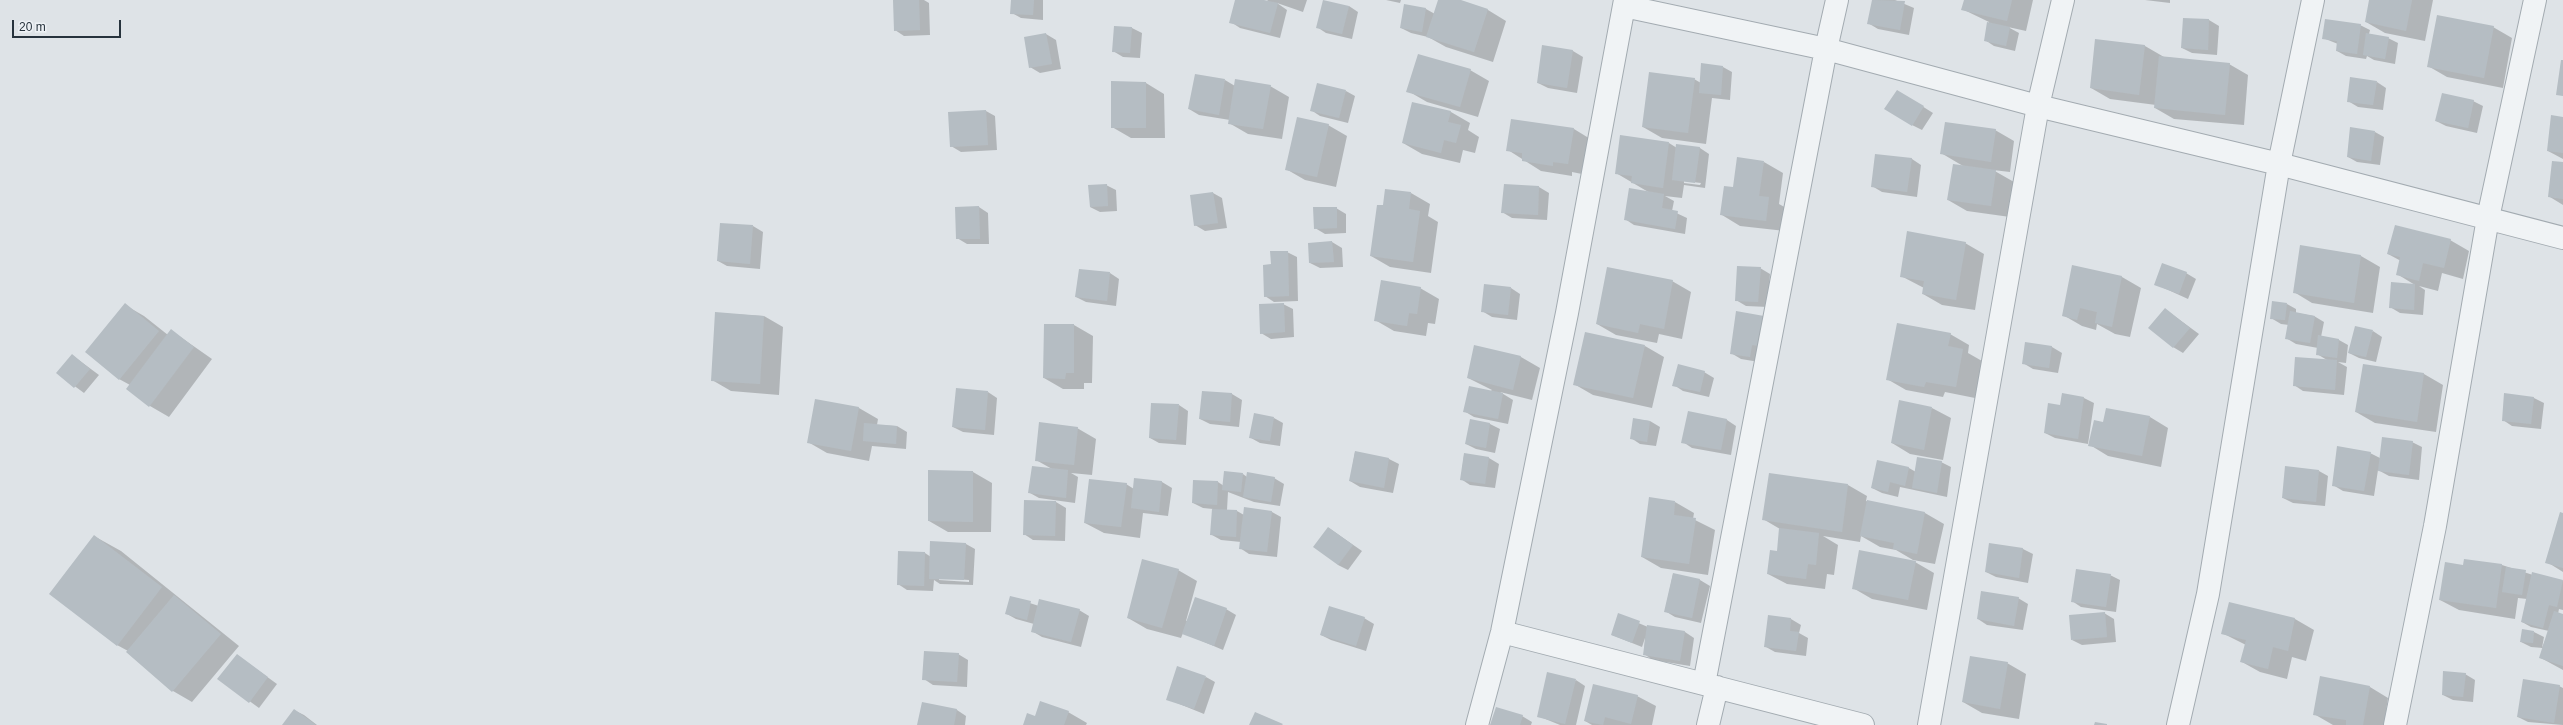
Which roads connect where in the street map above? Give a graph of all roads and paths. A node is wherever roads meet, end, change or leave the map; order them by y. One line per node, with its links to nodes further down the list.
1 (1837, 0): 6 (street)
2 (2063, 0): 7 (street)
3 (2313, 0): 8 (street)
4 (2535, 0): 9 (street)
5 (1624, 3): 6 (street); 11 (street)
6 (1826, 49): 7 (street); 12 (street)
7 (2038, 106): 8 (street); 16 (street)
8 (2279, 164): 9 (street); 17 (street)
9 (2488, 218): 10 (street); 18 (street)
10 (2563, 238)
11 (1502, 632): 12 (street); 13 (street)
12 (1711, 686): 14 (street); 15 (street)
13 (1477, 725)
14 (1708, 725)
15 (1863, 725)
16 (1929, 725)
17 (2178, 725)
18 (2395, 725)

